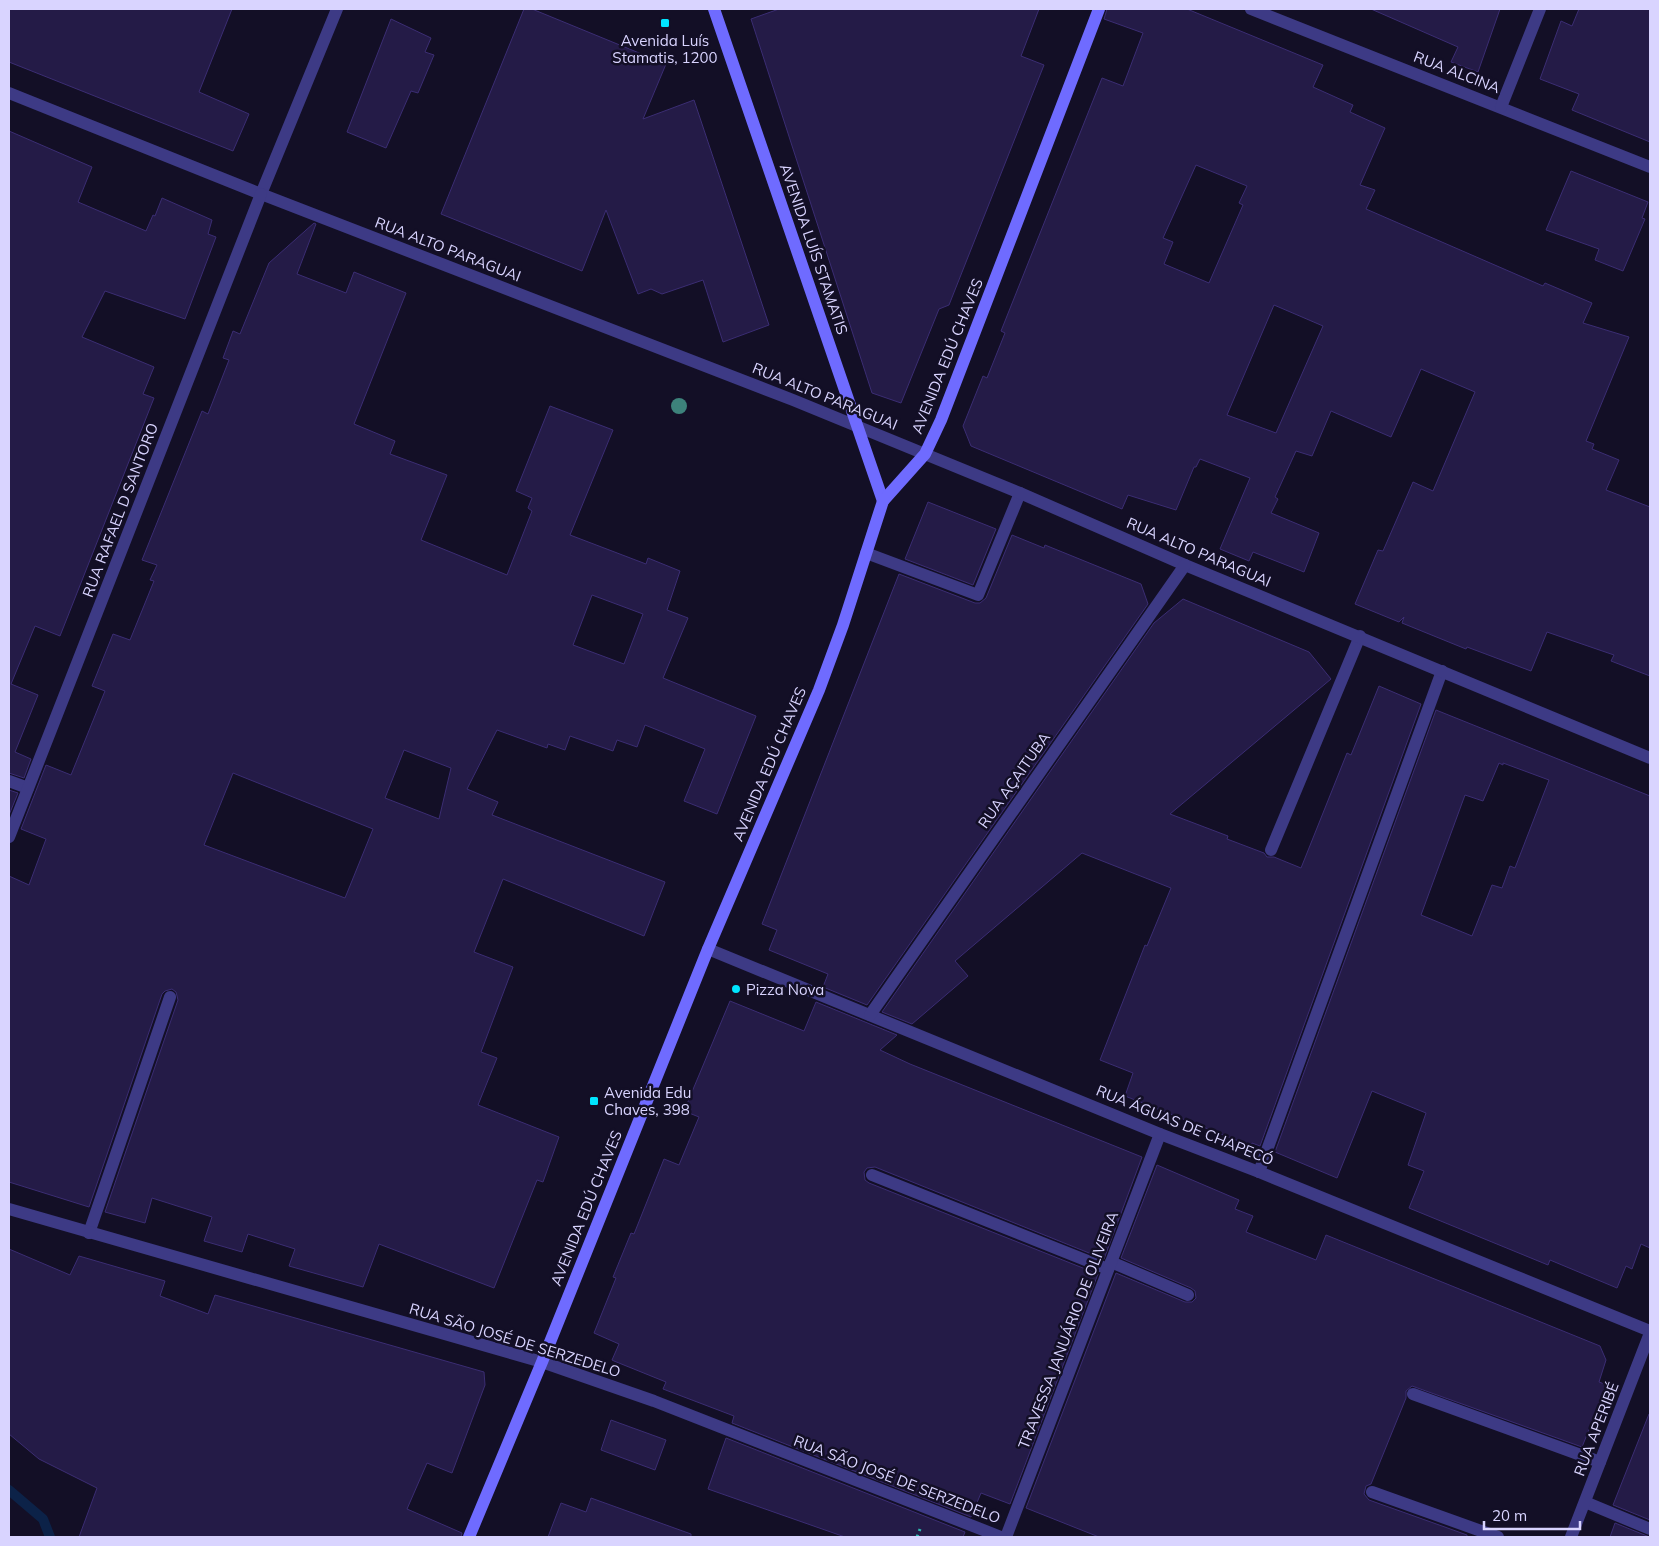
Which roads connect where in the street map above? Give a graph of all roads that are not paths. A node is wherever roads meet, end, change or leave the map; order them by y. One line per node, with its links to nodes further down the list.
1 (337, 9): 9 (street, RUA RAFAEL D SANTORO)
2 (714, 9): 10 (main road, AVENIDA LUÍS STAMATIS)
3 (1099, 9): 11 (main road, AVENIDA EDÚ CHAVES)
4 (1251, 9): 7 (street, RUA ALCINA)
5 (1540, 9): 7 (street)
6 (9, 93): 9 (street, RUA ALTO PARAGUAI)
7 (1502, 107): 8 (street, RUA ALCINA)
8 (1650, 167)
9 (261, 194): 10 (street, RUA ALTO PARAGUAI); 20 (street, RUA RAFAEL D SANTORO)
10 (857, 427): 11 (street, RUA ALTO PARAGUAI); 13 (main road, AVENIDA LUÍS STAMATIS)
11 (925, 454): 12 (street, RUA ALTO PARAGUAI); 13 (main road, AVENIDA EDÚ CHAVES)
12 (1020, 493): 14 (street); 15 (street, RUA ALTO PARAGUAI)
13 (883, 501): 14 (main road, AVENIDA EDÚ CHAVES)
14 (866, 553): 23 (main road, AVENIDA EDÚ CHAVES)
15 (1185, 565): 16 (street, RUA ALTO PARAGUAI); 25 (street, RUA AÇAITUBA)
16 (1360, 636): 17 (street, RUA ALTO PARAGUAI); 22 (street)
17 (1442, 671): 18 (street, RUA ALTO PARAGUAI); 27 (street)
18 (1650, 758)
19 (9, 782): 20 (street)
20 (28, 788): 21 (street, RUA RAFAEL D SANTORO)
21 (9, 837)
22 (1271, 850)
23 (708, 949): 25 (street, RUA ÁGUAS DE CHAPECÓ); 34 (main road, AVENIDA EDÚ CHAVES)
24 (170, 997): 30 (street)
25 (870, 1015): 26 (street, RUA ÁGUAS DE CHAPECÓ)
26 (1160, 1134): 27 (street, RUA ÁGUAS DE CHAPECÓ); 31 (street, TRAVESSA JANUÁRIO DE OLIVEIRA)
27 (1259, 1172): 33 (street, RUA ÁGUAS DE CHAPECÓ)
28 (872, 1175): 31 (street)
29 (9, 1209): 30 (street, RUA SÃO JOSÉ DE SERZEDELO)
30 (89, 1233): 34 (street, RUA SÃO JOSÉ DE SERZEDELO)
31 (1110, 1266): 32 (street); 42 (street, TRAVESSA JANUÁRIO DE OLIVEIRA)
32 (1188, 1295)
33 (1650, 1332): 36 (street, RUA APERIBÉ)
34 (542, 1362): 40 (main road, AVENIDA EDÚ CHAVES); 41 (street, RUA SÃO JOSÉ DE SERZEDELO)
35 (1413, 1394): 36 (street)
36 (1600, 1462): 38 (street, RUA APERIBÉ)
37 (1372, 1492): 43 (street)
38 (1585, 1502): 39 (street); 44 (street, RUA APERIBÉ)
39 (1650, 1529)
40 (469, 1537)
41 (1000, 1537)
42 (1006, 1537)
43 (1498, 1537)
44 (1571, 1537)

